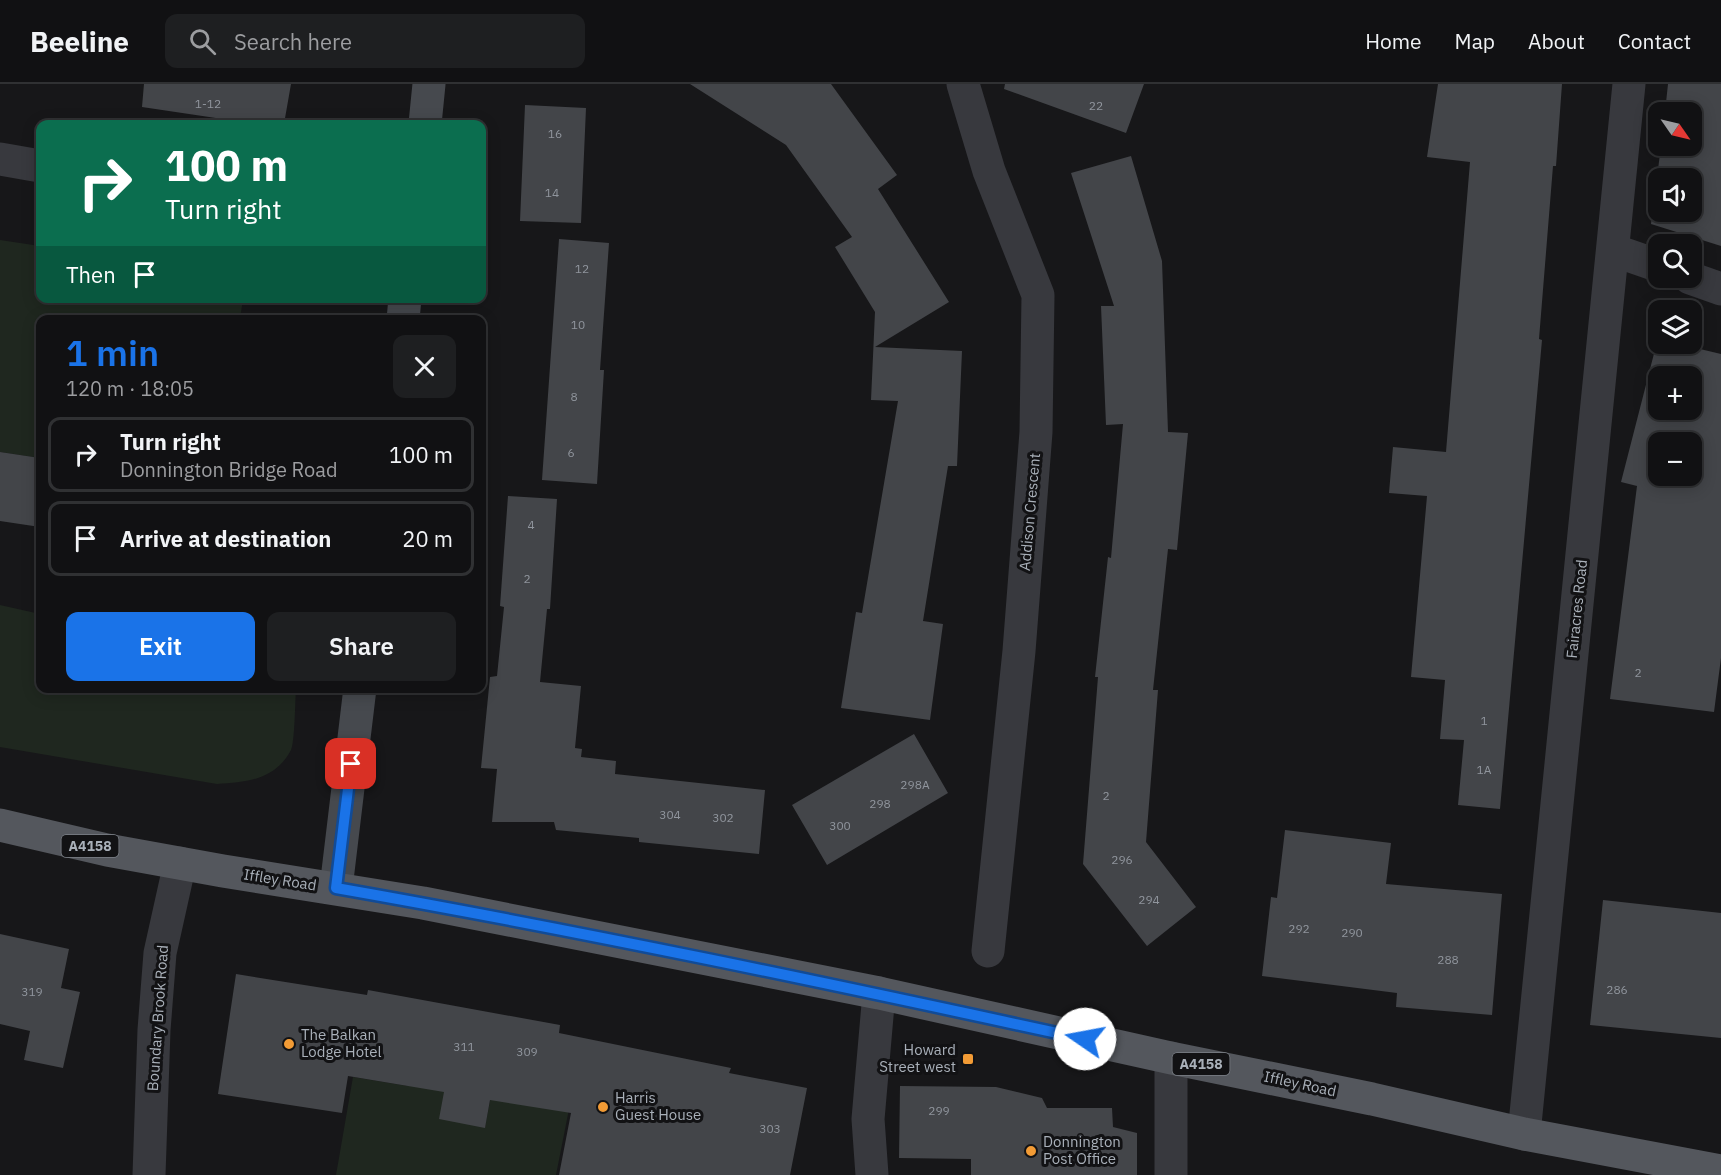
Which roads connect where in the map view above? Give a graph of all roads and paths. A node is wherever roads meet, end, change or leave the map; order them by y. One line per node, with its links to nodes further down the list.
1 (429, 84): 4 (main road)
2 (963, 84): 15 (street, Addison Crescent)
3 (1629, 84): 7 (street, Fairacres Road)
4 (425, 120)
5 (0, 159): 6 (street)
6 (36, 165)
7 (1613, 250): 8 (street); 18 (street, Fairacres Road)
8 (1648, 262)
9 (1702, 282): 10 (street)
10 (1721, 289)
11 (359, 693): 14 (main road)
12 (0, 825): 13 (main road, Iffley Road / A4158)
13 (180, 862): 14 (main road, Iffley Road / A4158); 20 (street, Boundary Brook Road)
14 (336, 888): 16 (main road, Iffley Road / A4158)
15 (988, 951)
16 (879, 993): 17 (main road, Iffley Road / A4158); 21 (street)
17 (1171, 1058): 18 (main road, Iffley Road / A4158); 22 (street)
18 (1524, 1134): 19 (main road, Iffley Road / A4158)
19 (1721, 1171)
20 (149, 1175)
21 (872, 1175)
22 (1171, 1175)

